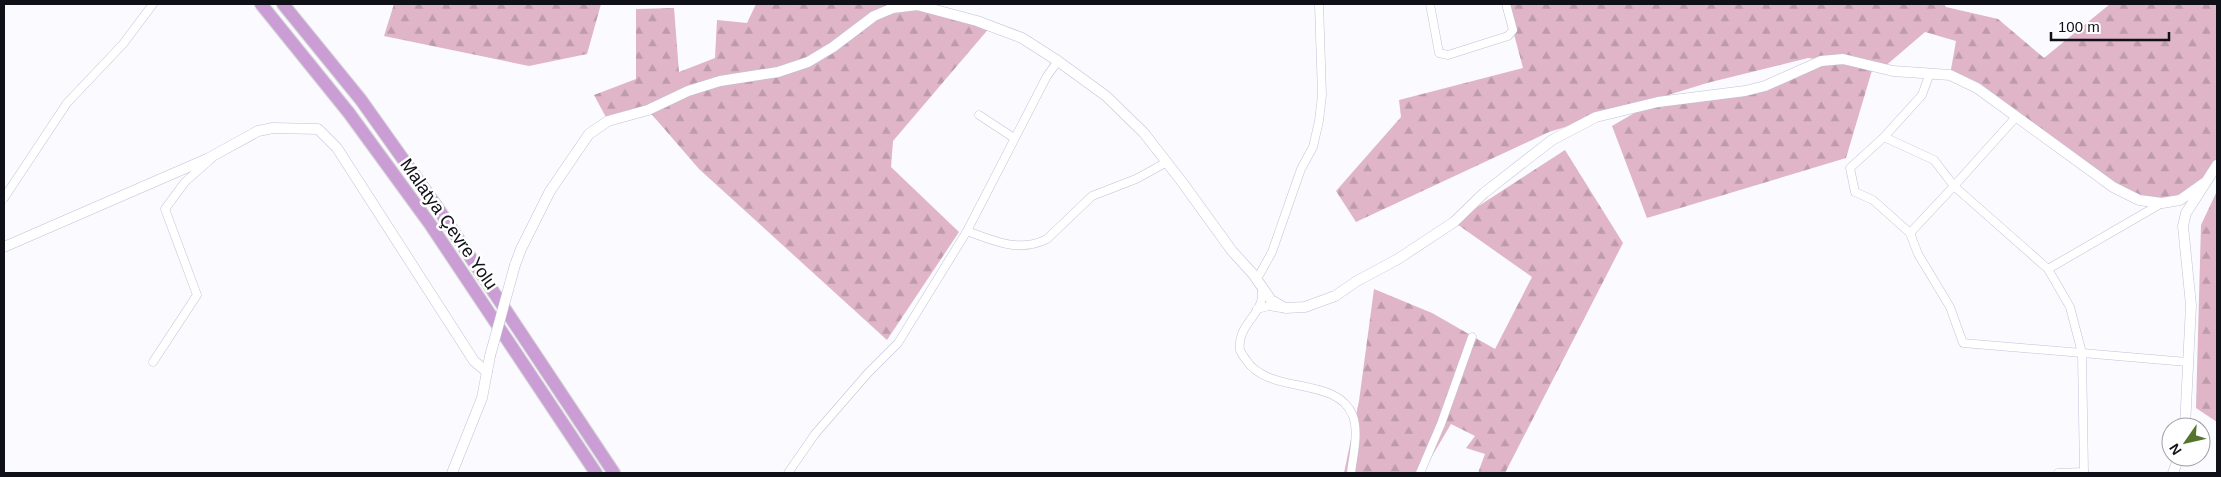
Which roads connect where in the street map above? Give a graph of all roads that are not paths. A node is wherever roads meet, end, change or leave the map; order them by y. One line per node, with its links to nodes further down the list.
1 (154, 4): 19 (street)
2 (260, 4): 35 (highway, Malatya Çevre Yolu)
3 (282, 4): 36 (highway, Malatya Çevre Yolu)
4 (1319, 4): 25 (street)
5 (1430, 4): 6 (street)
6 (1506, 4)
7 (914, 5): 8 (street); 32 (street, bridge)
8 (1058, 61): 13 (street); 15 (street)
9 (1930, 73): 11 (street); 12 (street); 26 (street)
10 (979, 115): 13 (street)
11 (2016, 117): 18 (street); 20 (street)
12 (1884, 137): 18 (street); 22 (street)
13 (1014, 138): 21 (street)
14 (218, 153): 23 (street); 30 (street); 32 (street)
15 (1167, 162): 21 (street); 25 (street)
16 (2217, 165): 17 (street)
17 (2204, 183): 20 (street); 31 (street)
18 (1954, 186): 22 (street); 24 (street)
19 (4, 198)
20 (2162, 203): 24 (street)
21 (967, 231): 37 (street)
22 (1910, 233): 29 (street)
23 (4, 247)
24 (2048, 269): 29 (street)
25 (1259, 283): 26 (street); 27 (street)
26 (1285, 308): 27 (street)
27 (1257, 309): 38 (street)
28 (1472, 337): 39 (street)
29 (2082, 353): 31 (street); 41 (street)
30 (153, 362)
31 (2187, 362): 33 (street)
32 (487, 372): 34 (street)
33 (2185, 417)
34 (452, 473)
35 (596, 473)
36 (614, 473)
37 (788, 473)
38 (1351, 473)
39 (1420, 473)
40 (2058, 473): 41 (street)
41 (2084, 473)

